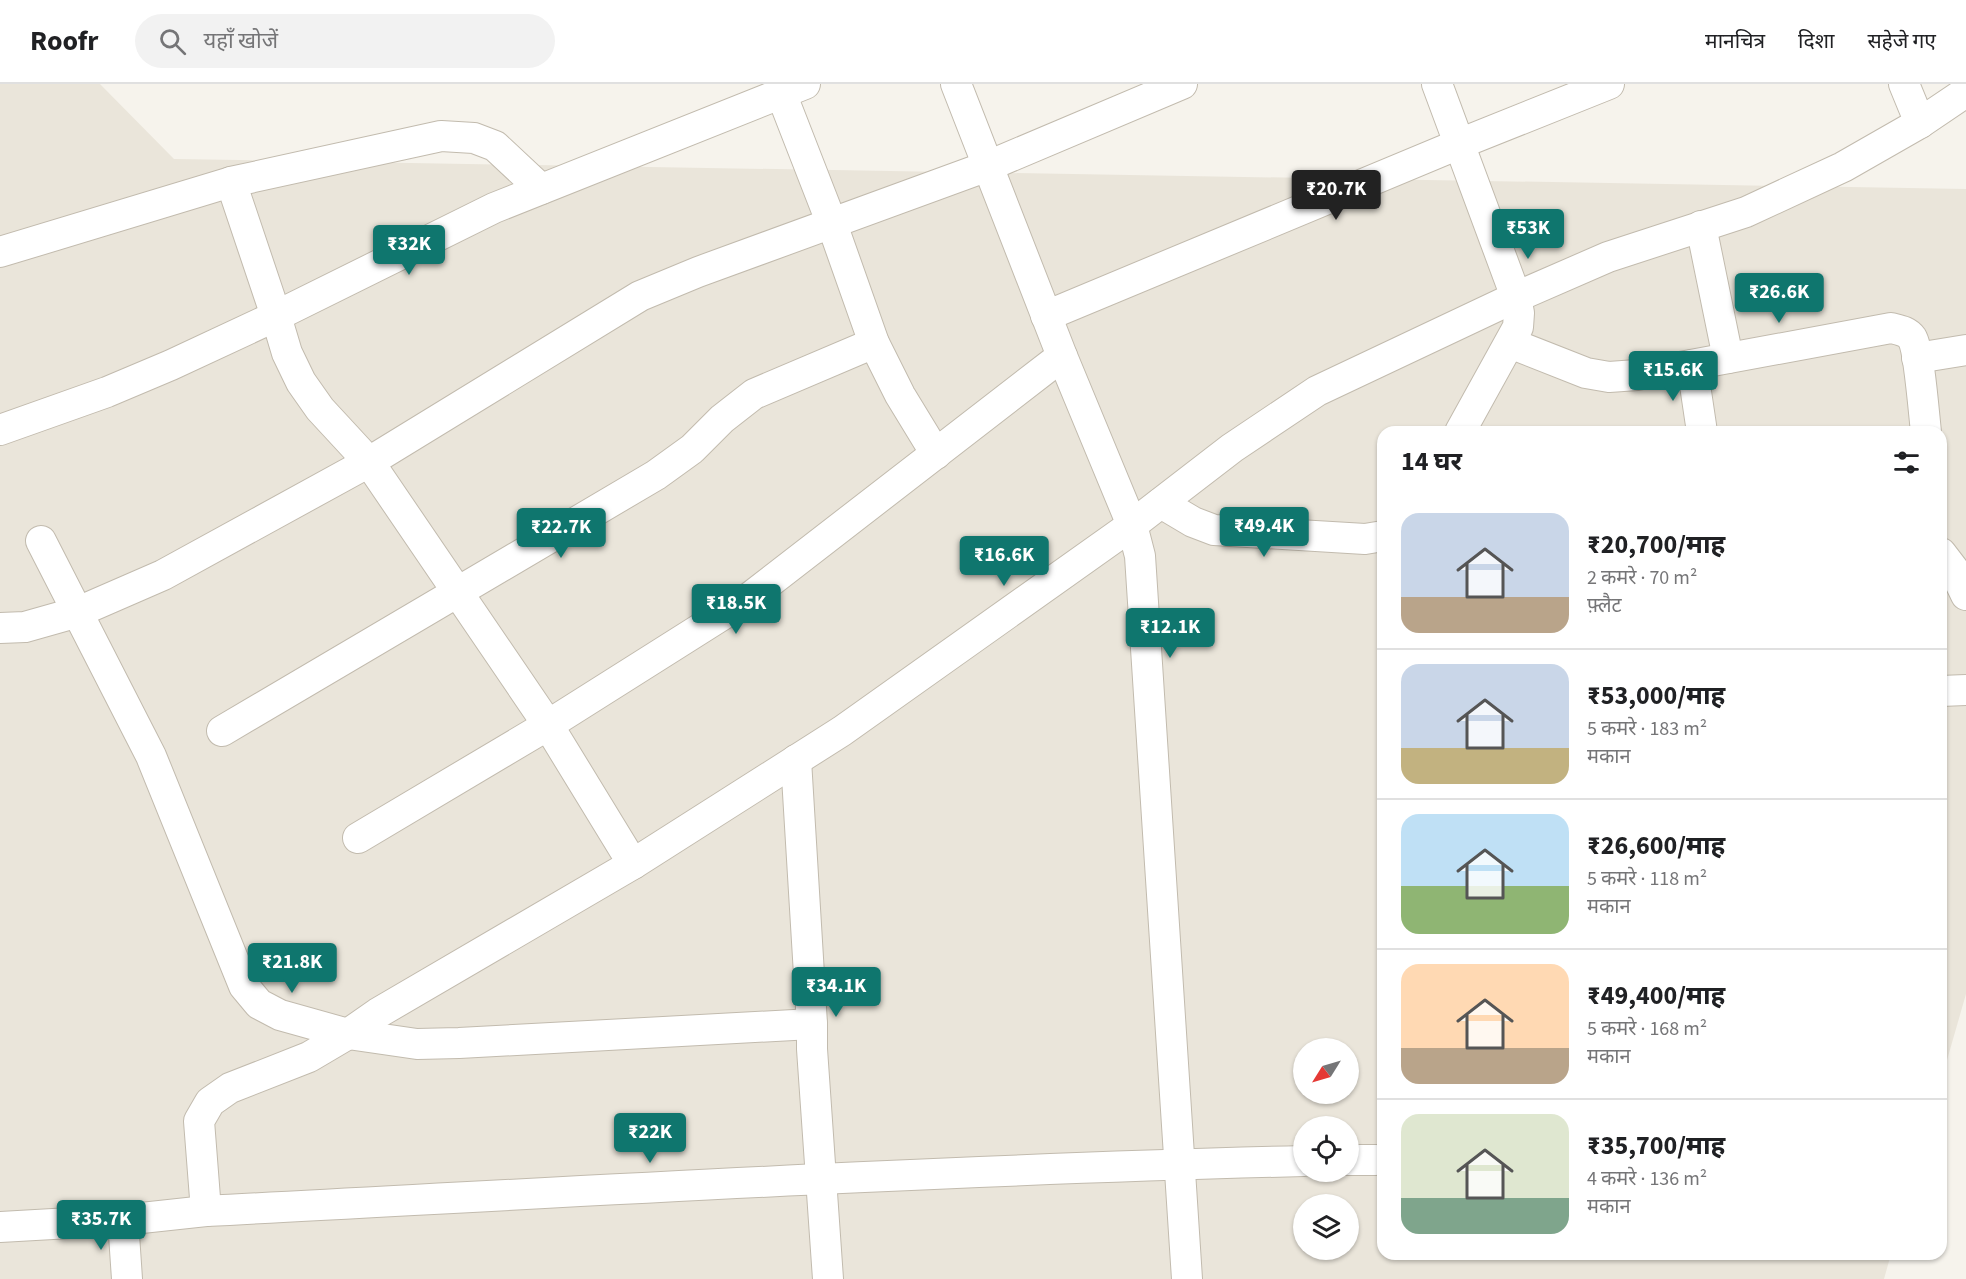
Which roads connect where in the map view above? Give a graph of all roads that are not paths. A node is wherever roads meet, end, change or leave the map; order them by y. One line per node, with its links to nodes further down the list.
1 (956, 84): 10 (street)
2 (1182, 84): 10 (street)
3 (1437, 84): 9 (street)
4 (1609, 84): 9 (street)
5 (1905, 84): 8 (street)
6 (793, 89): 12 (street); 13 (street)
7 (1966, 92): 8 (street)
8 (1920, 123): 14 (street)
9 (1459, 144): 16 (street); 18 (street)
10 (988, 166): 13 (street); 18 (street)
11 (231, 182): 12 (street); 15 (street); 17 (street)
12 (541, 189): 17 (street)
13 (832, 224): 20 (street); 31 (street)
14 (1701, 226): 16 (street); 23 (street)
15 (0, 252)
16 (1516, 297): 19 (street); 32 (street)
17 (276, 316): 29 (street); 31 (street)
18 (1046, 316): 22 (street)
19 (1510, 343): 25 (street); 26 (street)
20 (874, 344): 30 (street); 37 (street)
21 (1966, 350): 24 (street)
22 (1062, 356): 30 (street); 33 (street)
23 (1728, 358): 24 (street); 25 (street)
24 (1917, 358): 28 (street)
25 (1692, 365): 27 (street)
26 (1463, 426)
27 (1701, 426)
28 (1925, 426)
29 (0, 430)
30 (936, 454): 43 (street)
31 (369, 462): 37 (street); 39 (street)
32 (1161, 503): 33 (street); 34 (street)
33 (1132, 525): 45 (street); 51 (street)
34 (1377, 537)
35 (41, 541): 39 (street)
36 (1947, 561): 38 (street)
37 (458, 592): 43 (street); 44 (street)
38 (1966, 595)
39 (78, 612): 40 (street); 49 (street)
40 (0, 628)
41 (1966, 690): 42 (street)
42 (1947, 691)
43 (548, 725): 46 (street); 47 (street)
44 (222, 731)
45 (796, 760): 47 (street); 48 (street)
46 (358, 838)
47 (633, 864): 49 (street)
48 (812, 1024): 49 (street); 52 (street)
49 (348, 1034): 53 (street)
50 (1293, 1161): 51 (street)
51 (1179, 1164): 52 (street); 58 (street)
52 (821, 1179): 53 (street); 57 (street)
53 (206, 1211): 54 (street)
54 (123, 1220): 55 (street); 56 (street)
55 (0, 1227)
56 (127, 1279)
57 (828, 1279)
58 (1187, 1279)

